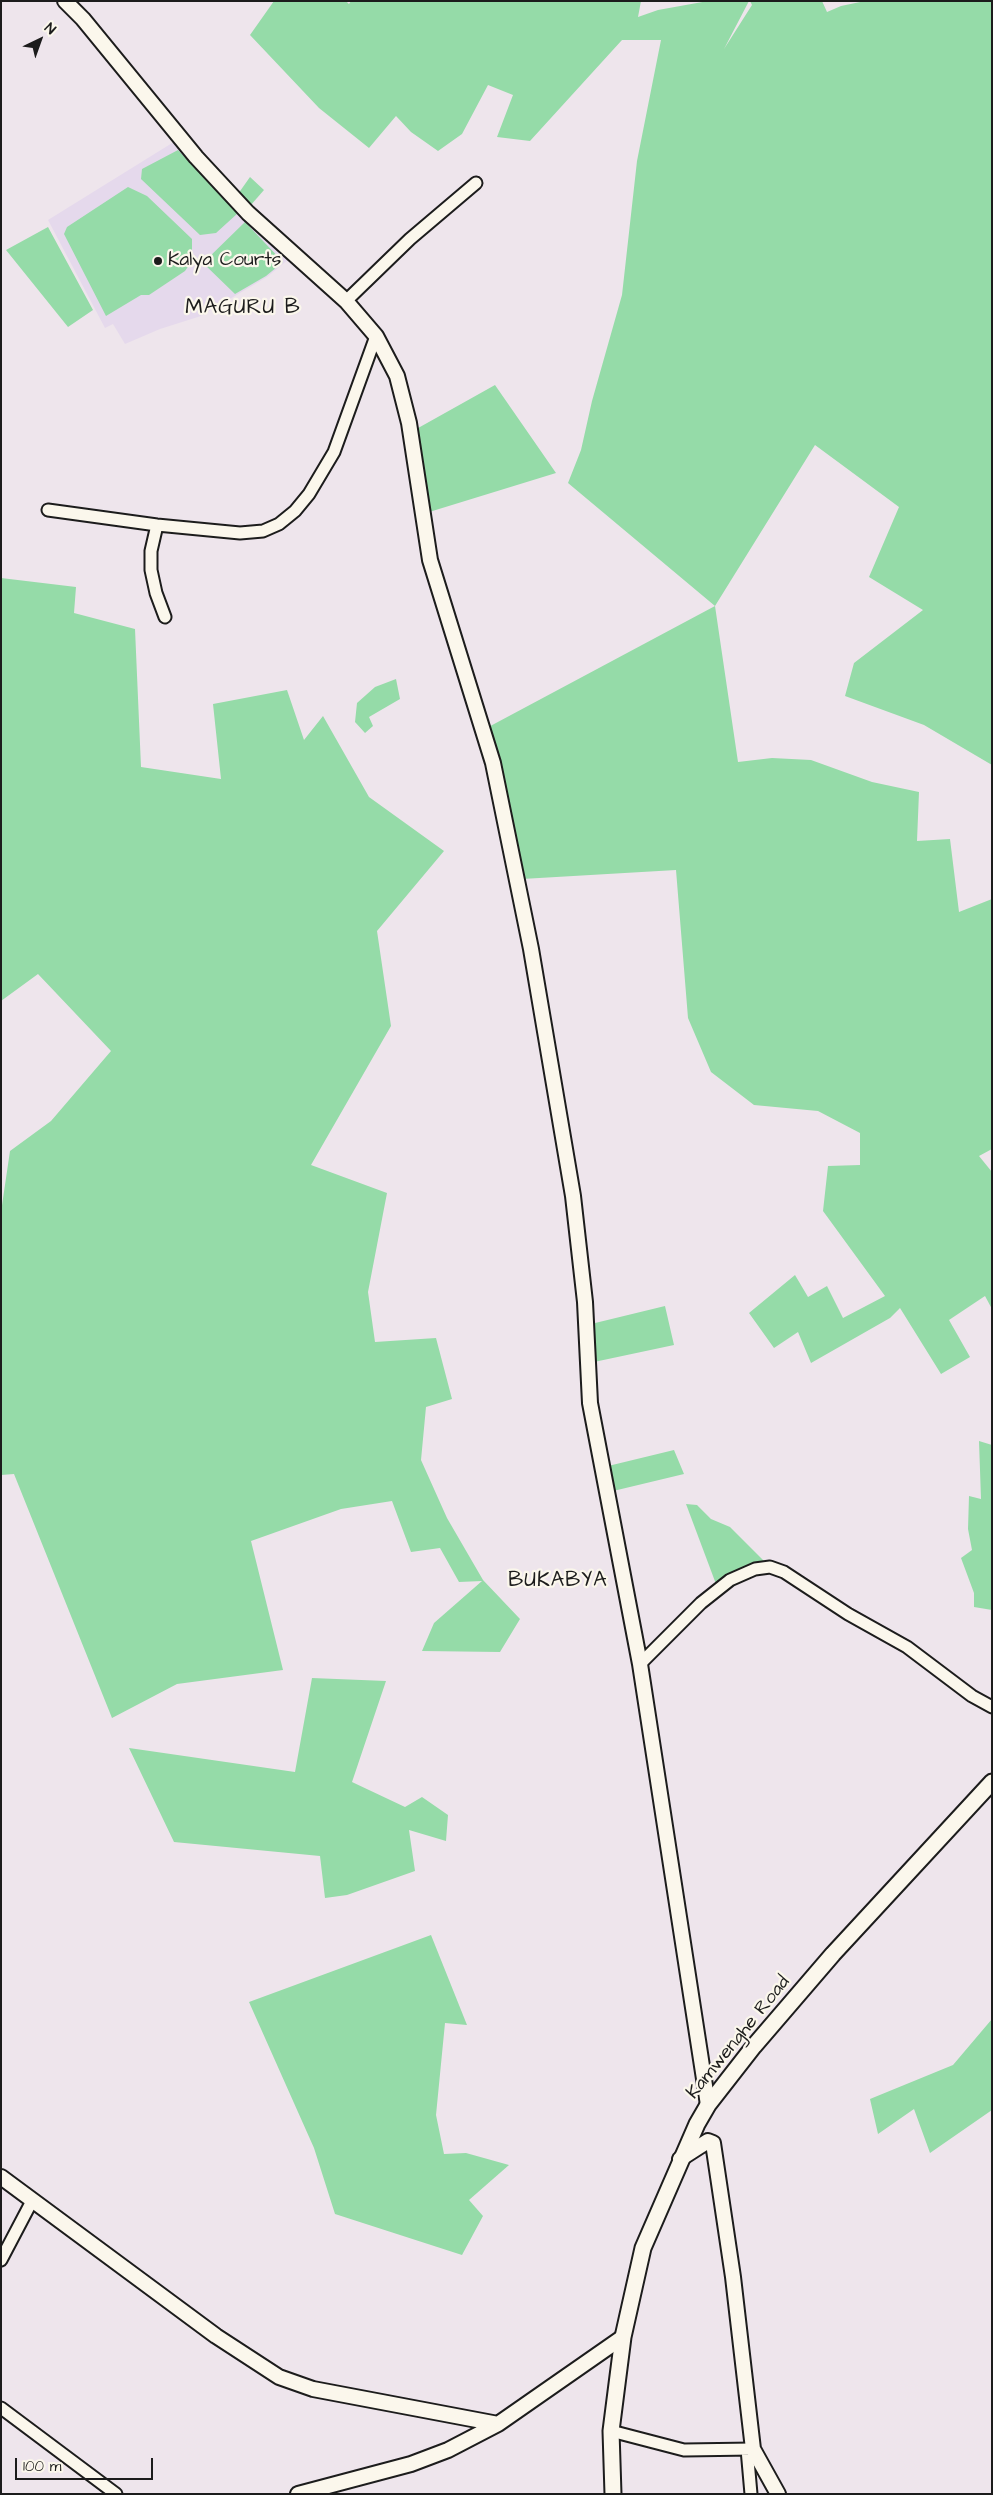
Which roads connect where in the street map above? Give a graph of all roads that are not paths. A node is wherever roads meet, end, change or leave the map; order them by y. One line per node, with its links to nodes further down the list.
1 (65, 1): 3 (street)
2 (476, 183): 3 (street)
3 (346, 301): 4 (street)
4 (376, 336): 6 (street); 8 (street)
5 (48, 510): 6 (street)
6 (157, 525): 7 (street)
7 (165, 617)
8 (640, 1664): 9 (street); 11 (street)
9 (992, 1707)
10 (992, 1782): 11 (main road, Kamwenghe Road)
11 (708, 2105): 12 (main road, Kamwenghe Road)
12 (680, 2159): 16 (main road, Kamwenghe Road); 20 (street)
13 (1, 2177): 14 (street)
14 (32, 2201): 15 (street); 18 (street)
15 (1, 2260)
16 (623, 2337): 18 (street); 19 (main road, Kamwenghe Road)
17 (1, 2408): 21 (street)
18 (498, 2424): 22 (street)
19 (611, 2430): 20 (street); 23 (main road, Kamwenghe Road)
20 (750, 2449): 24 (street); 25 (street)
21 (116, 2494)
22 (298, 2494)
23 (613, 2494)
24 (751, 2494)
25 (778, 2494)

